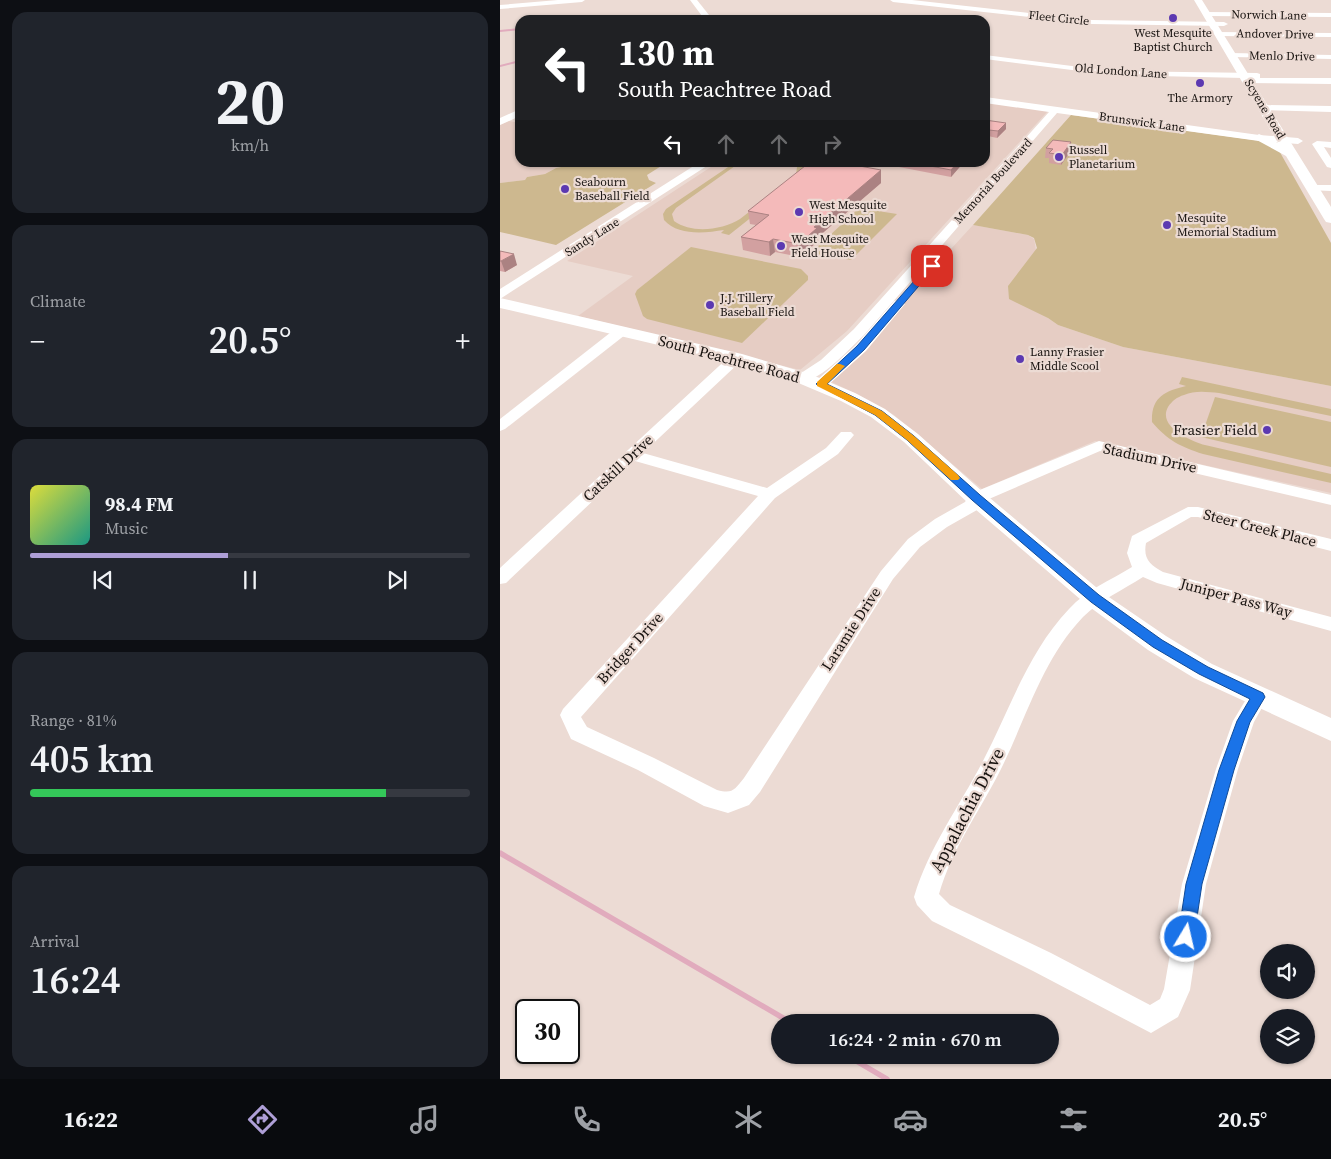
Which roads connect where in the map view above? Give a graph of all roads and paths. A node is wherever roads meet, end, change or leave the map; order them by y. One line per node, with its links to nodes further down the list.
1 (582, 0): 6 (street)
2 (693, 0): 7 (street)
3 (894, 0): 9 (street, Fleet Circle)
4 (1198, 0): 9 (main road, Scyene Road)
5 (1209, 0): 9 (main road, Scyene Road)
6 (500, 8)
7 (705, 15)
8 (1331, 15): 9 (street, Norwich Lane)
9 (1218, 24): 10 (street, Andover Drive); 11 (main road, Scyene Road); 12 (main road, Scyene Road)
10 (1331, 35)
11 (1232, 55): 12 (street, Menlo Drive); 15 (main road, Scyene Road)
12 (1246, 55): 13 (street, Menlo Drive); 15 (main road, Scyene Road)
13 (1331, 57)
14 (990, 58): 15 (street, Old London Lane)
15 (1252, 78): 16 (street, Old London Lane); 18 (main road, Scyene Road); 22 (main road, Scyene Road)
16 (1331, 81)
17 (990, 101): 20 (street, Brunswick Lane)
18 (1263, 108): 22 (street); 25 (main road, Scyene Road)
19 (1331, 110): 22 (street)
20 (1061, 111): 24 (street, Brunswick Lane); 39 (street, Memorial Boulevard); 39 (street, Memorial Boulevard)
21 (515, 114): 23 (street)
22 (1282, 116): 27 (main road, Scyene Road)
23 (500, 122)
24 (1259, 138): 25 (street, Brunswick Lane); 28 (main road)
25 (1283, 141): 27 (street, Brunswick Lane); 28 (main road, Scyene Road)
26 (1331, 145): 29 (street)
27 (1301, 146)
28 (1290, 153): 32 (main road, Scyene Road)
29 (1331, 165)
30 (700, 167): 35 (street, Sandy Lane)
31 (1320, 175): 33 (main road)
32 (1312, 188): 33 (street); 34 (main road, Scyene Road)
33 (1330, 189)
34 (1331, 219)
35 (500, 295)
36 (500, 303): 37 (main road, South Peachtree Road)
37 (620, 332): 38 (main road, South Peachtree Road); 40 (street)
38 (736, 358): 39 (main road, South Peachtree Road); 42 (street, Catskill Drive)
39 (812, 381): 44 (main road, South Peachtree Road)
40 (500, 426)
41 (846, 435): 43 (street, Bridger Drive)
42 (632, 455): 43 (street); 48 (street, Catskill Drive)
43 (769, 494): 54 (street, Bridger Drive)
44 (976, 498): 45 (street, Stadium Drive); 49 (main road, South Peachtree Road); 54 (street, Laramie Drive)
45 (1331, 500)
46 (1331, 546): 47 (street, Steer Creek Place)
47 (1143, 569): 49 (street, Appalachia Drive); 50 (street, Juniper Pass Way)
48 (500, 578)
49 (1095, 598): 51 (main road, South Peachtree Road); 51 (street, Appalachia Drive)
50 (1331, 624)
51 (1264, 700): 52 (main road); 53 (main road, South Peachtree Road)
52 (1331, 718)
53 (1331, 730)
54 (752, 785)

